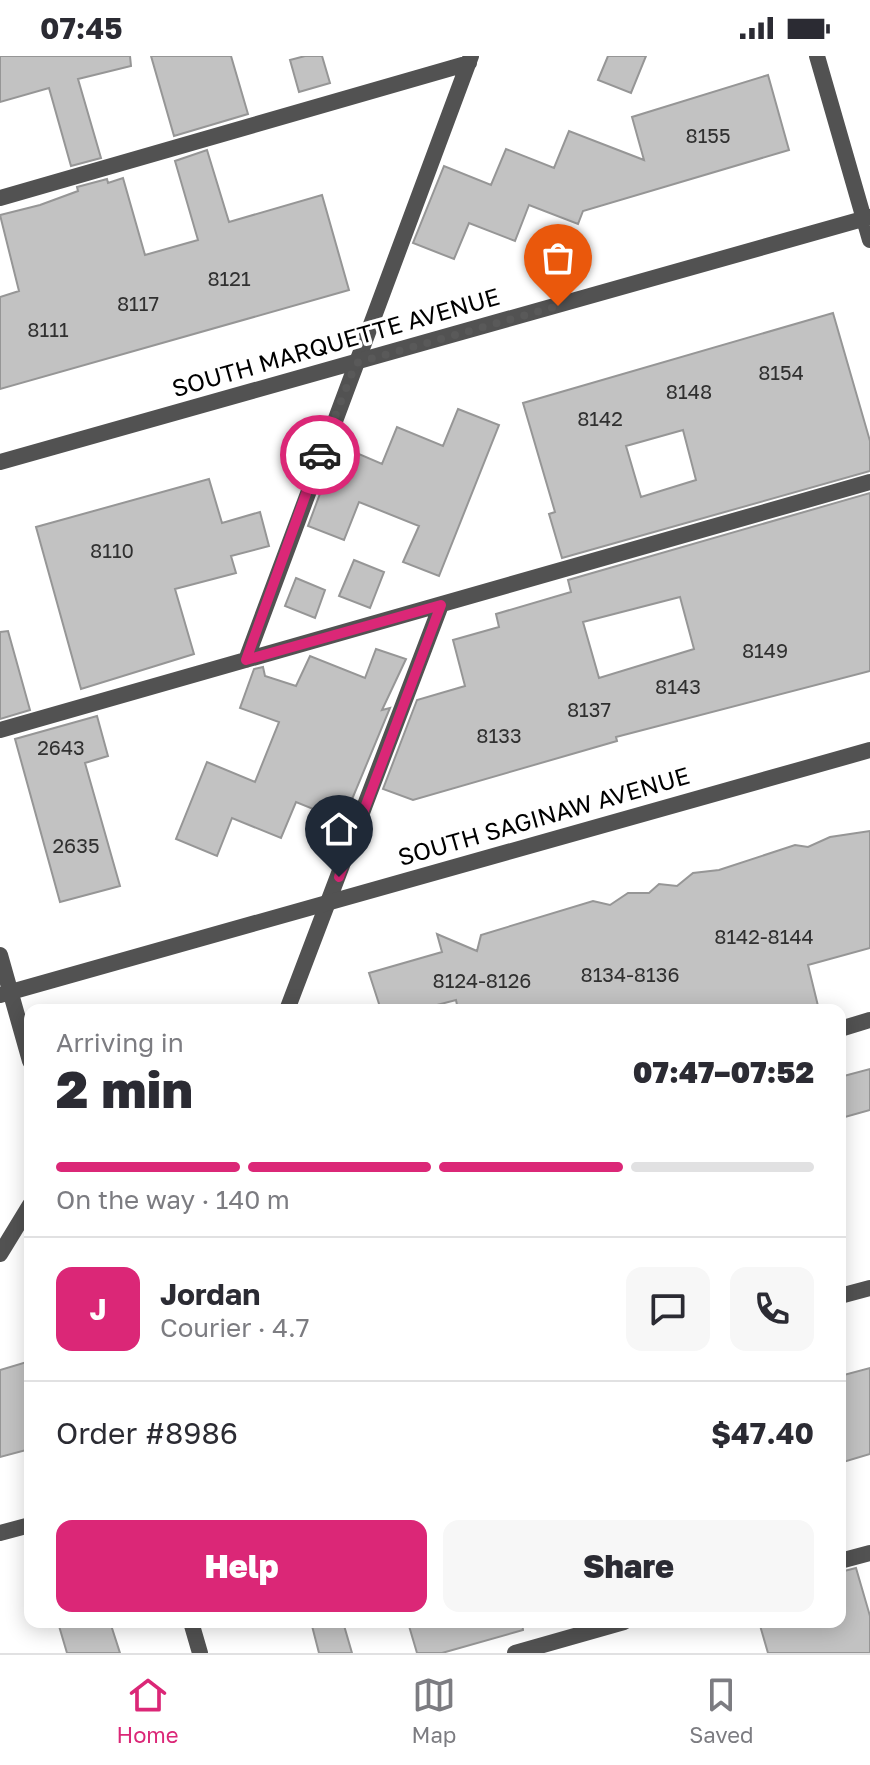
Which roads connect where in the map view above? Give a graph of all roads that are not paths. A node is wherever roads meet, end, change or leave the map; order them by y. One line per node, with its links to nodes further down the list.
1 (817, 56): 4 (street)
2 (470, 59): 3 (street); 6 (street)
3 (0, 198)
4 (867, 218): 5 (street); 6 (street, SOUTH MARQUETTE AVENUE)
5 (870, 240)
6 (356, 363): 7 (street, SOUTH MARQUETTE AVENUE); 10 (street)
7 (0, 462)
8 (870, 482): 9 (street)
9 (441, 605): 10 (street); 13 (street)
10 (246, 660): 11 (street)
11 (0, 730)
12 (870, 750): 13 (street, SOUTH SAGINAW AVENUE)
13 (330, 902): 15 (street, SOUTH SAGINAW AVENUE); 16 (street)
14 (0, 955): 15 (street)
15 (5, 994): 19 (street)
16 (289, 1004)
17 (870, 1020): 18 (street)
18 (846, 1027)
19 (24, 1045)
20 (24, 1215): 21 (street)
21 (0, 1254)
22 (870, 1288): 23 (street)
23 (846, 1294)
24 (24, 1527): 25 (street)
25 (0, 1533)
26 (870, 1553): 27 (street)
27 (846, 1559)
28 (193, 1628): 30 (street)
29 (603, 1628): 31 (street)
30 (200, 1653)
31 (515, 1653)

